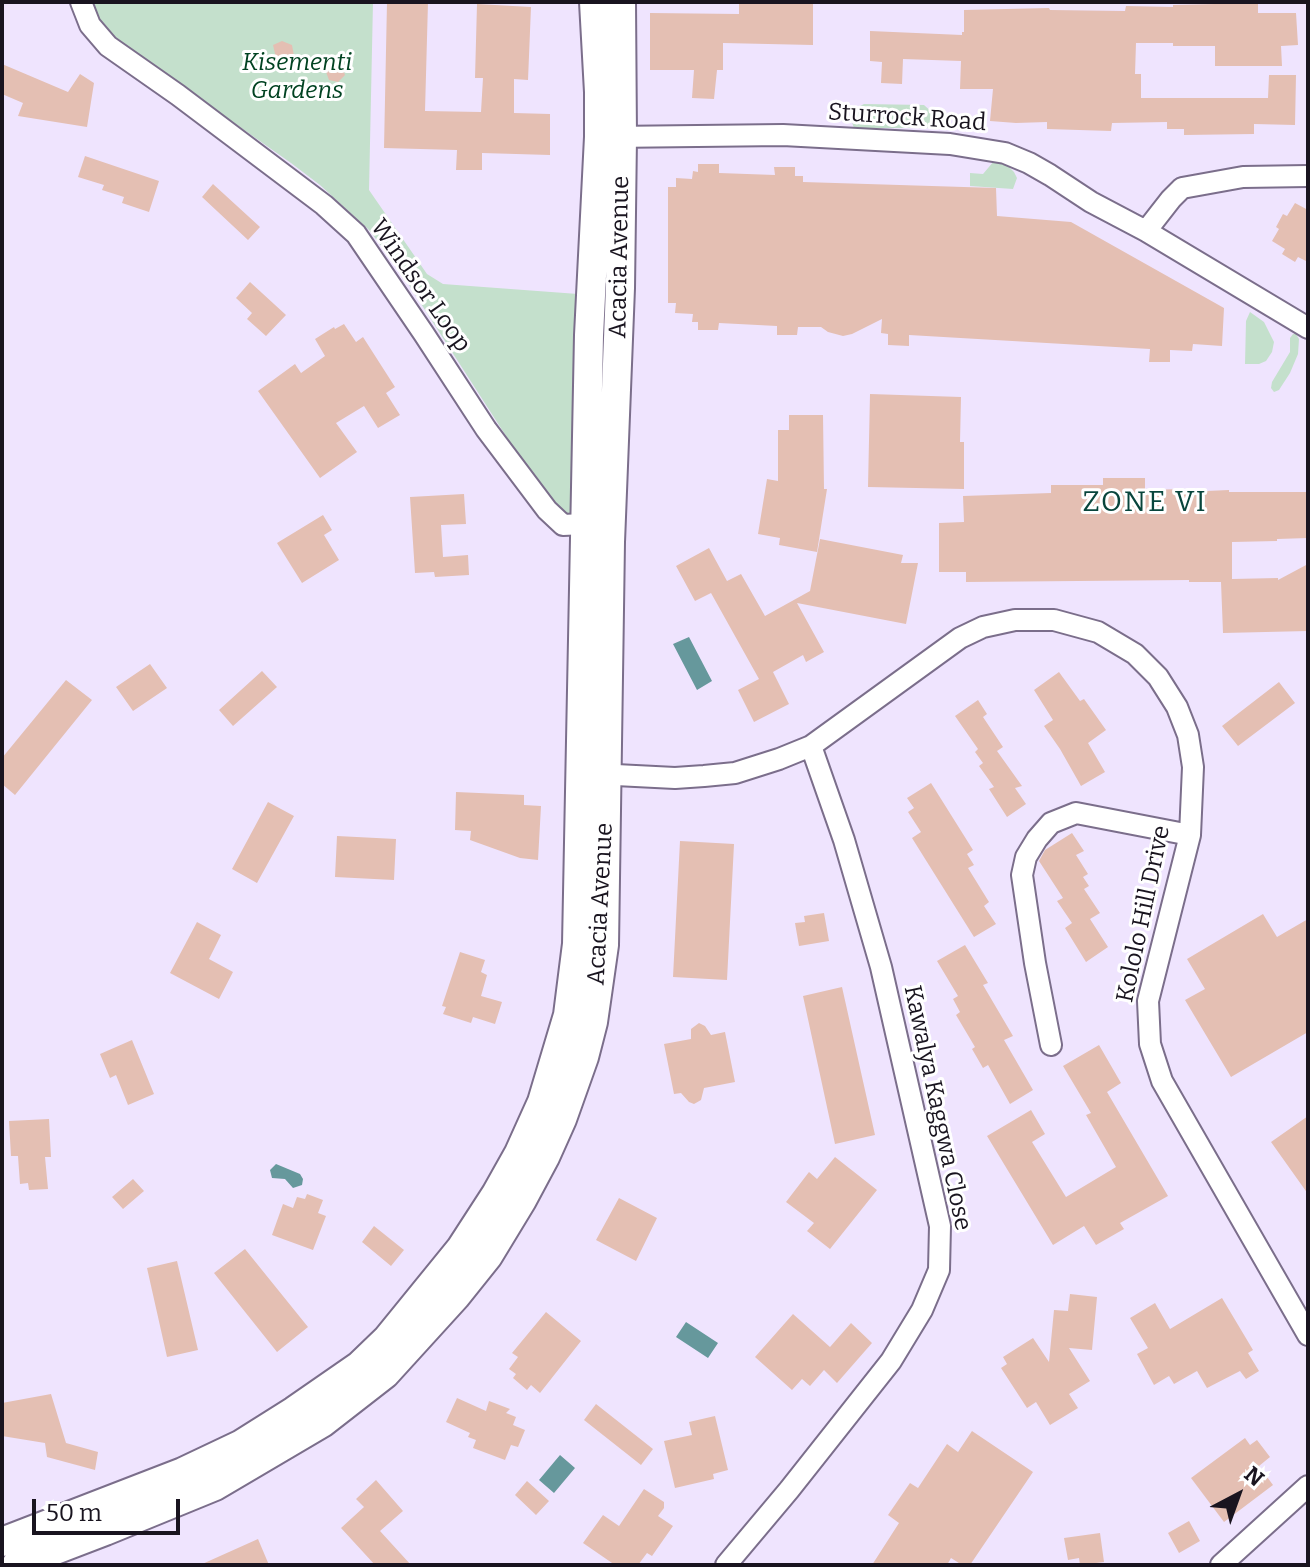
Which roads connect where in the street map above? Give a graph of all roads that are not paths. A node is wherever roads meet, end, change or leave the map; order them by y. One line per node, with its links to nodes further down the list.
1 (81, 2): 8 (street, Windsor Loop)
2 (594, 2): 4 (main road, Acacia Avenue)
3 (621, 2): 4 (main road, Acacia Avenue)
4 (610, 137): 6 (street, Sturrock Road); 8 (main road, Acacia Avenue); 10 (main road, Acacia Avenue)
5 (1308, 176): 6 (street)
6 (1146, 231): 7 (street, Sturrock Road)
7 (1308, 328)
8 (584, 524): 10 (main road, Acacia Avenue)
9 (811, 746): 10 (street, Kololo Hill Drive); 11 (street, Kololo Hill Drive); 17 (street, Kawalya Kaggwa Close)
10 (593, 774): 15 (main road, Acacia Avenue); 16 (main road, Acacia Avenue)
11 (1190, 835): 12 (street); 13 (street, Kololo Hill Drive)
12 (1051, 1045)
13 (1308, 1335)
14 (1308, 1486): 18 (street)
15 (2, 1542)
16 (16, 1565)
17 (726, 1565)
18 (1221, 1565)

